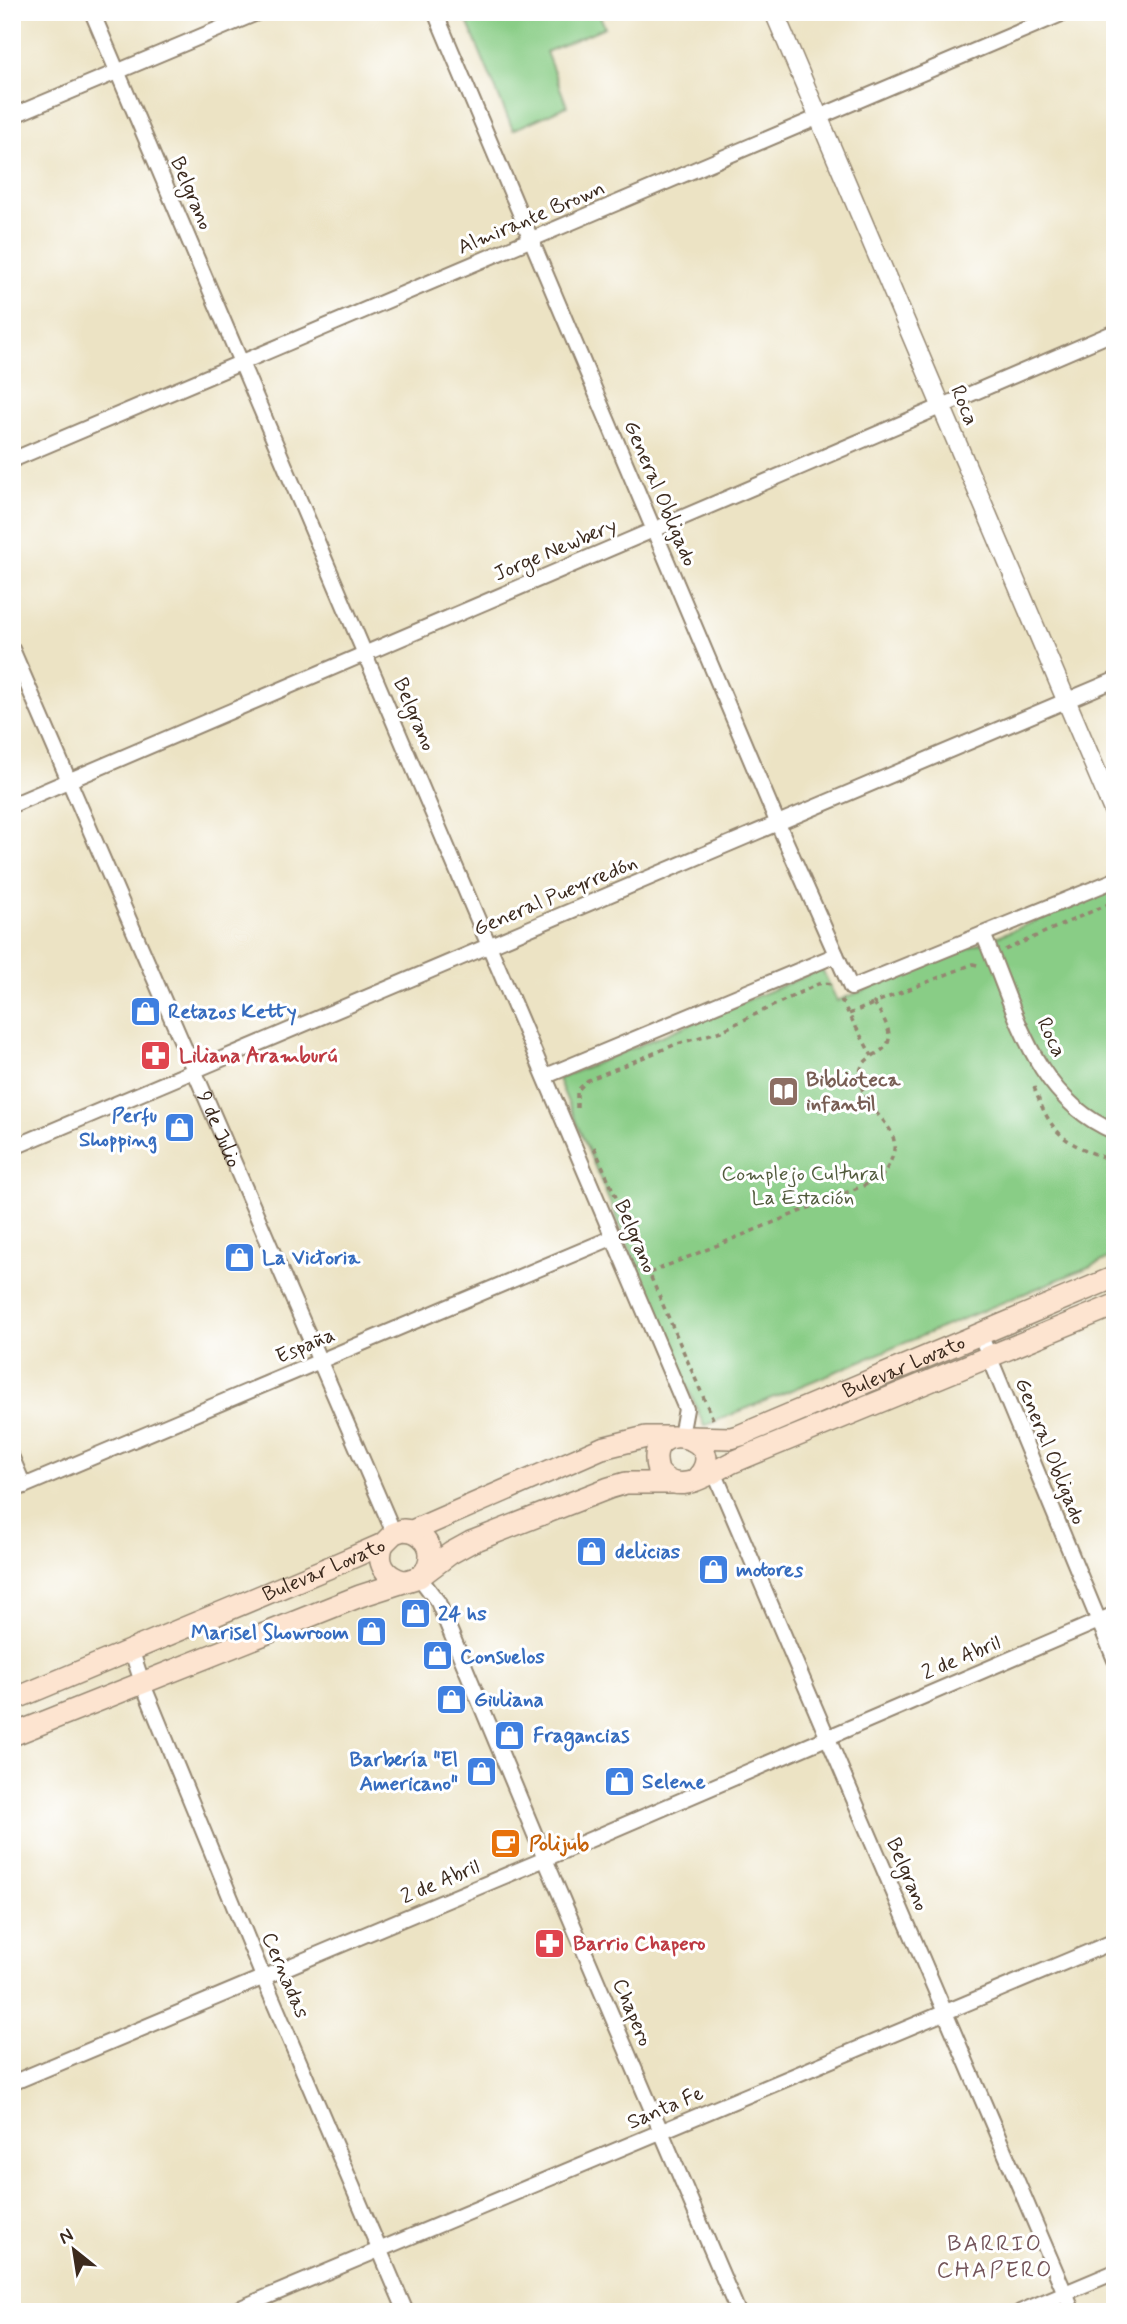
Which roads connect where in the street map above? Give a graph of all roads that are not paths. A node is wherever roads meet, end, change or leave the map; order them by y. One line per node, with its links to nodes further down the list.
1 (92, 12): 6 (street, Belgrano)
2 (258, 12): 6 (street)
3 (435, 12): 9 (street, General Obligado)
4 (774, 12): 8 (street, Roca)
5 (1066, 12): 8 (street, Almirante Brown)
6 (117, 71): 7 (street); 11 (street, Belgrano)
7 (12, 116)
8 (818, 117): 9 (street, Almirante Brown); 12 (street, Roca)
9 (531, 240): 11 (street, Almirante Brown); 14 (street, General Obligado)
10 (1115, 332): 12 (street, Jorge Newbery)
11 (241, 362): 13 (street, Almirante Brown); 16 (street, Belgrano)
12 (941, 406): 14 (street, Jorge Newbery); 18 (street, Roca)
13 (12, 460)
14 (654, 531): 16 (street, Jorge Newbery); 22 (street, General Obligado)
15 (12, 649): 19 (street, 9 de Julio)
16 (365, 653): 19 (street, Jorge Newbery); 25 (street, Belgrano)
17 (1115, 680): 18 (street, General Pueyrredón)
18 (1066, 700): 21 (street, Roca); 22 (street, General Pueyrredón)
19 (69, 781): 20 (street, Jorge Newbery); 27 (street, 9 de Julio)
20 (12, 805)
21 (1115, 815)
22 (778, 824): 25 (street, General Pueyrredón); 26 (street, General Obligado)
23 (1115, 880): 24 (street)
24 (983, 934): 26 (street, General Obligado); 29 (street, Roca)
25 (490, 945): 27 (street, General Pueyrredón); 28 (street, Belgrano)
26 (836, 954): 28 (street)
27 (193, 1072): 30 (street, General Pueyrredón); 36 (street, 9 de Julio)
28 (546, 1076): 31 (street, Belgrano)
29 (1115, 1132)
30 (12, 1148)
31 (614, 1237): 36 (street, España); 37 (street, Belgrano)
32 (1115, 1277): 34 (main road, Bulevar Lovato)
33 (1115, 1305): 35 (main road, Bulevar Lovato)
34 (980, 1334): 35 (street, General Obligado); 37 (main road, Bulevar Lovato)
35 (990, 1357): 39 (main road, Bulevar Lovato); 45 (street, General Obligado)
36 (319, 1361): 41 (street, España); 42 (street, 9 de Julio)
37 (681, 1437): 39 (main road); 40 (main road); 42 (main road, Bulevar Lovato)
38 (12, 1458): 41 (street)
39 (709, 1462): 40 (main road); 51 (street, Belgrano)
40 (670, 1483): 43 (main road, Bulevar Lovato)
41 (18, 1489)
42 (396, 1536): 43 (main road, 9 de Julio); 43 (main road, 9 de Julio); 46 (main road, Bulevar Lovato)
43 (416, 1577): 48 (main road, Bulevar Lovato); 52 (street, Chapero)
44 (1115, 1614): 45 (street, 2 de Abril)
45 (1098, 1621): 47 (street, General Obligado); 51 (street, 2 de Abril)
46 (132, 1652): 48 (street, Cernadas); 49 (main road, Bulevar Lovato)
47 (1115, 1660)
48 (142, 1682): 50 (main road, Bulevar Lovato); 54 (street, Cernadas)
49 (12, 1700)
50 (12, 1735)
51 (827, 1738): 52 (street, 2 de Abril); 55 (street, Belgrano)
52 (545, 1860): 54 (street, 2 de Abril); 57 (street, Chapero)
53 (1115, 1941): 55 (street, Santa Fe)
54 (264, 1979): 56 (street, 2 de Abril); 58 (street, Cernadas)
55 (944, 2012): 57 (street, Santa Fe); 60 (street, Belgrano)
56 (12, 2083)
57 (661, 2131): 58 (street, Santa Fe); 63 (street, Chapero)
58 (380, 2249): 61 (street, Santa Fe); 62 (street, Cernadas)
59 (1115, 2272): 60 (street)
60 (1065, 2293): 64 (street); 65 (street, Belgrano)
61 (231, 2312)
62 (407, 2312)
63 (738, 2312)
64 (1020, 2312)
65 (1073, 2312)

